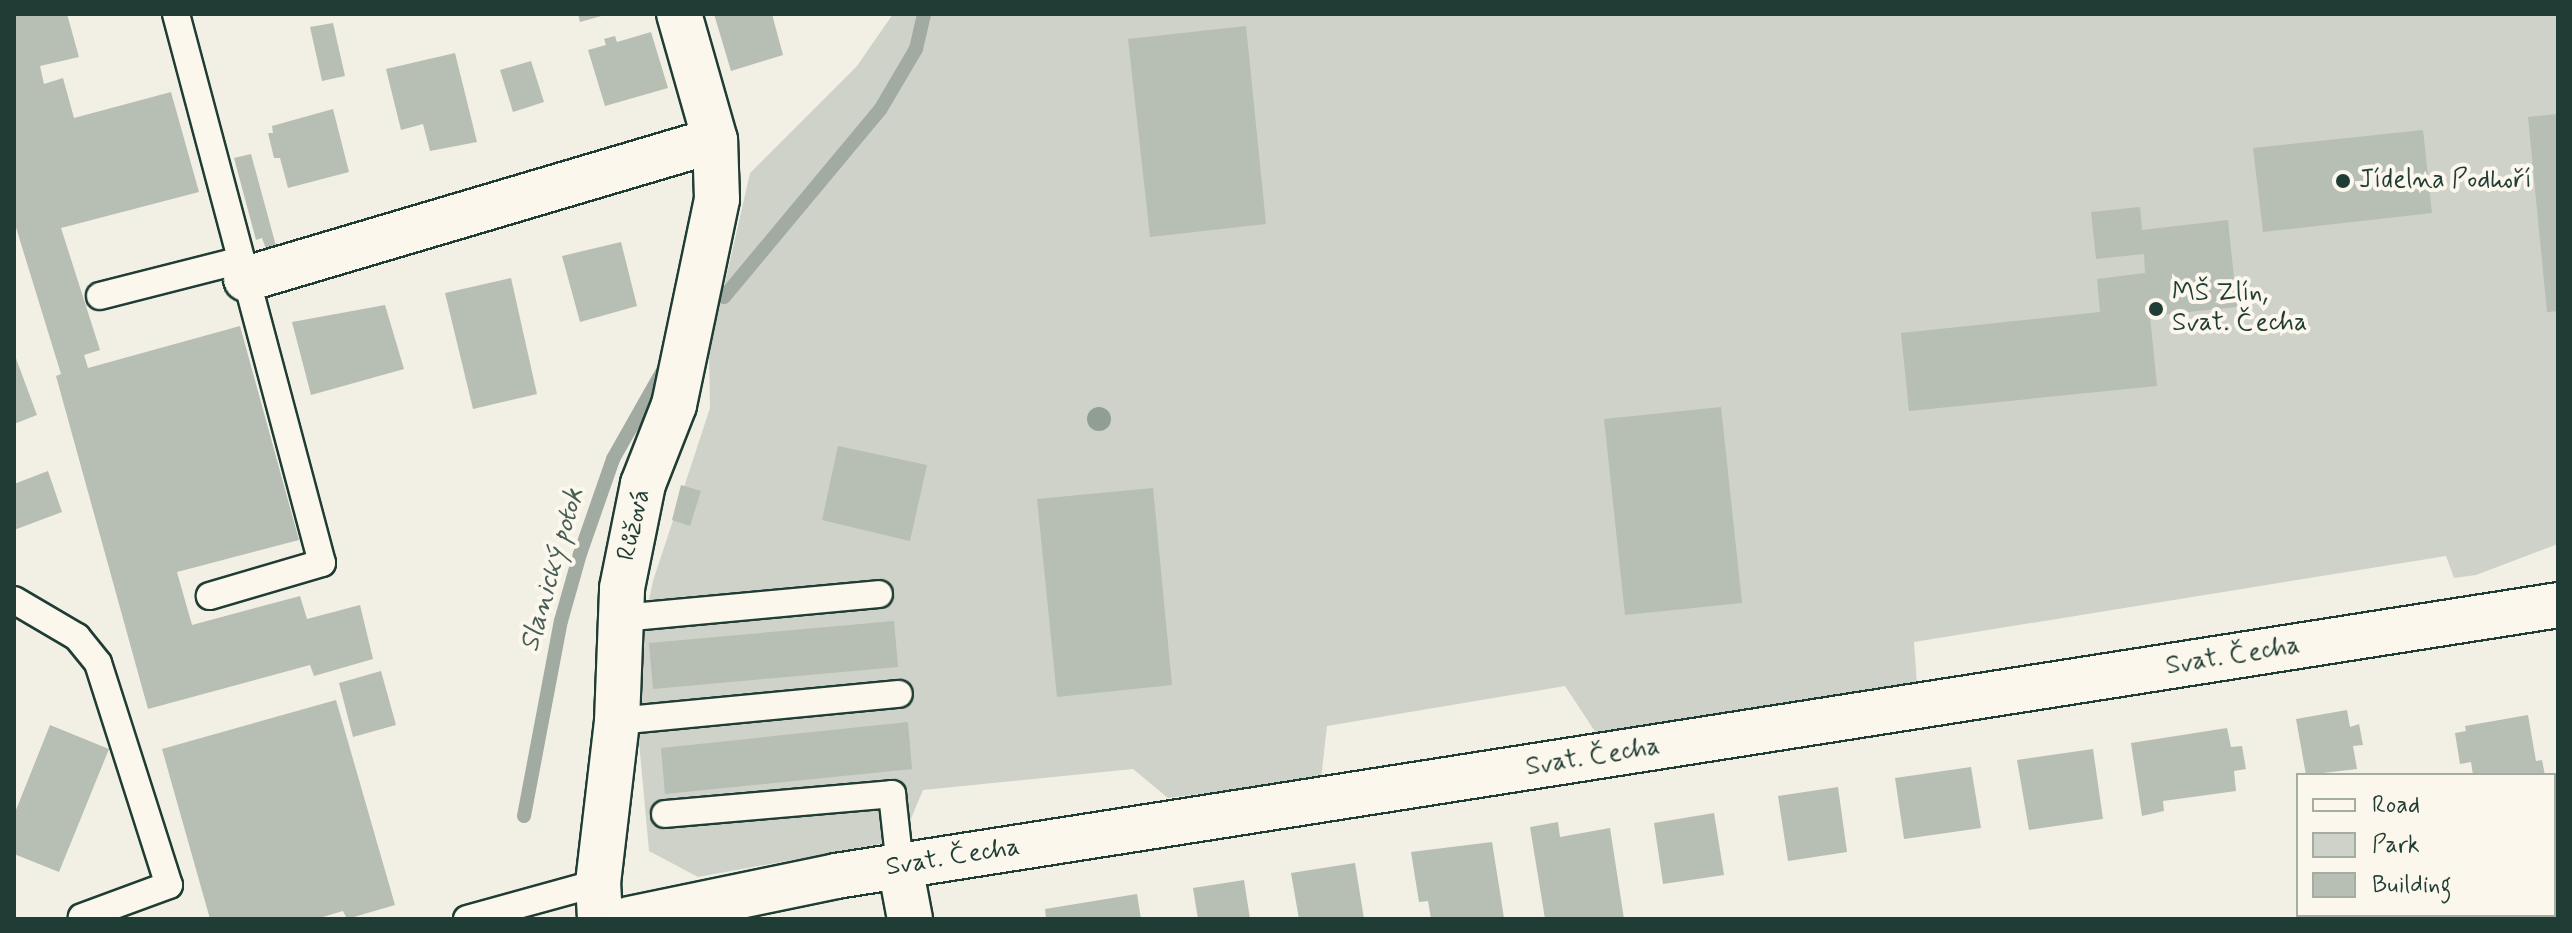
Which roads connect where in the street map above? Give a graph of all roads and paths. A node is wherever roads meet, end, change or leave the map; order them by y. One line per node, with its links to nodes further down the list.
1 (176, 14): 4 (lane)
2 (679, 14): 3 (street, Růžová)
3 (715, 140): 4 (street); 10 (street, Růžová)
4 (244, 270): 5 (lane); 7 (lane)
5 (100, 296)
6 (879, 594): 10 (lane)
7 (210, 596)
8 (14, 600): 16 (lane)
9 (2558, 605): 14 (street, Svat. Čecha)
10 (621, 618): 12 (street, Růžová)
11 (899, 694): 12 (lane)
12 (617, 721): 15 (street, Růžová)
13 (665, 814): 14 (lane)
14 (900, 866): 18 (street, Svat. Čecha); 19 (street)
15 (599, 901): 17 (lane)
16 (82, 917)
17 (467, 919)
18 (629, 919)
19 (910, 919)

